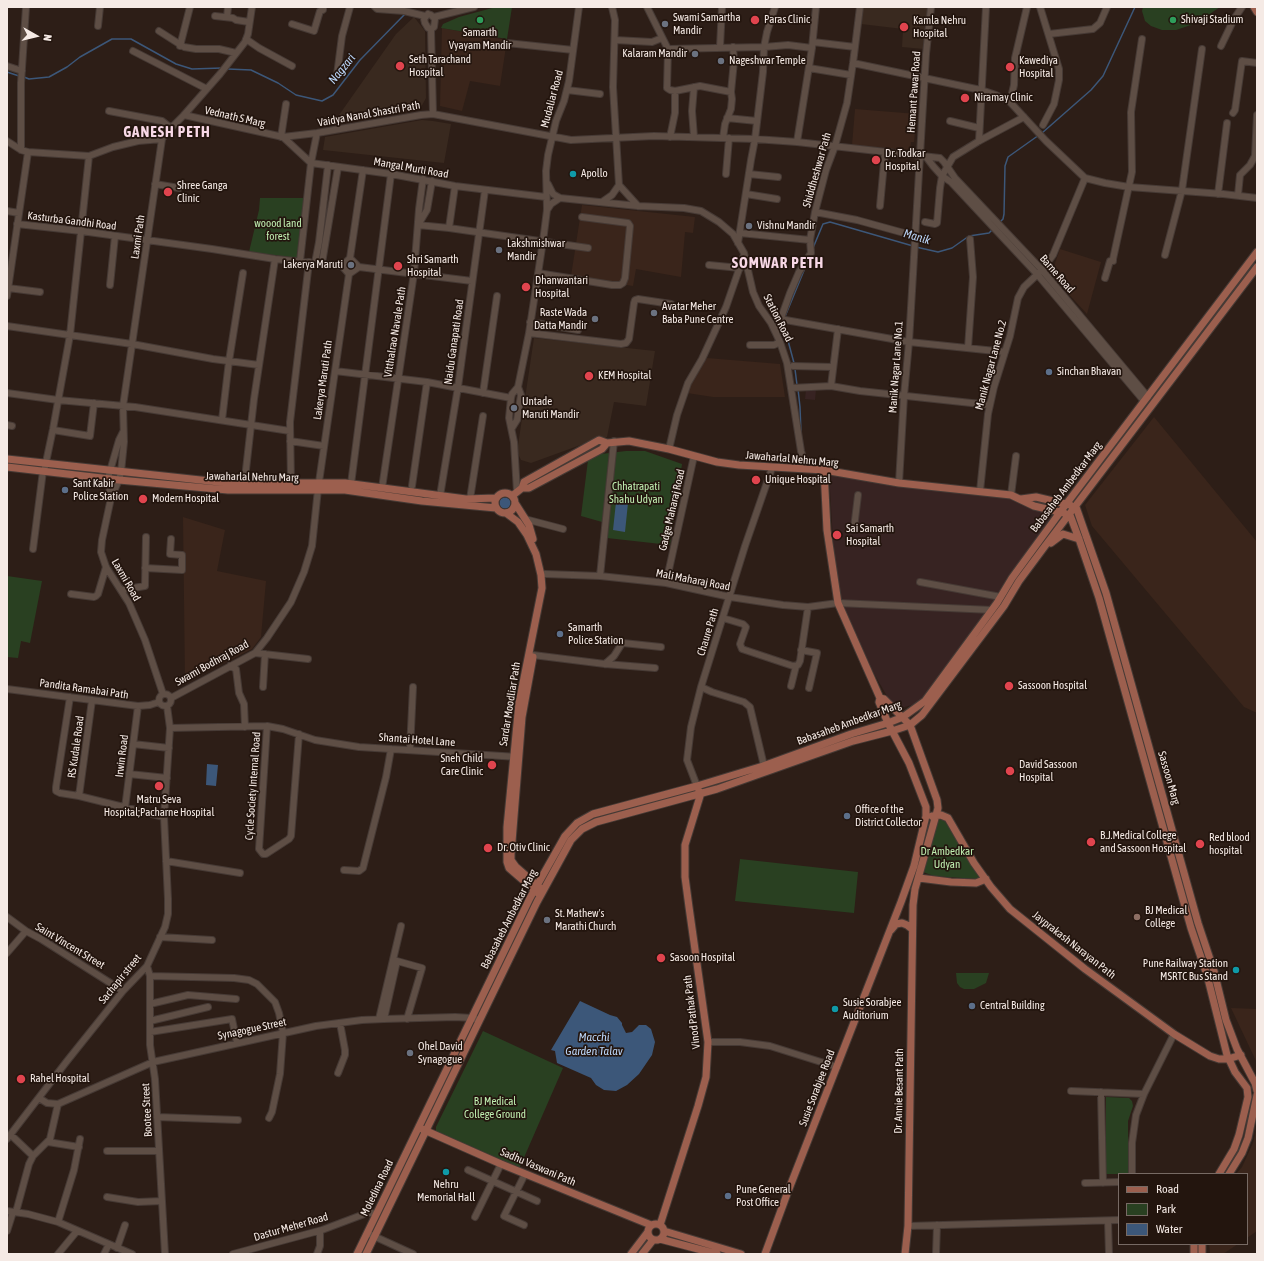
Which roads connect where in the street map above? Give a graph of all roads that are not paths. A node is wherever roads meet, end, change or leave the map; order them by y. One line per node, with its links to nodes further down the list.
1 (26, 7): 57 (street)
2 (100, 7): 31 (street)
3 (190, 7): 41 (street)
4 (228, 7): 27 (street)
5 (252, 7): 29 (street)
6 (323, 7): 30 (street)
7 (350, 7): 58 (street)
8 (375, 7): 26 (street)
9 (474, 7): 28 (street)
10 (579, 7): 49 (street, Mudaliar Road)
11 (612, 7): 38 (street)
12 (647, 7): 35 (street)
13 (722, 7): 43 (street)
14 (775, 7): 45 (street)
15 (816, 7): 40 (street)
16 (860, 7): 46 (street, Shiddheshwar Path)
17 (931, 7): 60 (street, Hemant Pawar Road)
18 (986, 7): 64 (street)
19 (1027, 7): 68 (street)
20 (1040, 7): 34 (street)
21 (1107, 7): 34 (street)
22 (1242, 7): 42 (street)
23 (1254, 7): 24 (main road)
24 (1257, 12)
25 (215, 16): 27 (street)
26 (425, 16): 28 (street); 32 (street)
27 (227, 17): 29 (street)
28 (434, 17): 32 (street)
29 (250, 22): 37 (street)
30 (292, 24)
31 (98, 26)
32 (431, 29): 72 (street)
33 (159, 31): 41 (street)
34 (1049, 34): 80 (street)
35 (662, 38): 38 (street); 47 (street)
36 (1142, 38): 119 (street)
37 (246, 39): 51 (street); 55 (street)
38 (615, 40): 89 (street)
39 (507, 42): 49 (street)
40 (812, 45): 45 (street); 46 (street); 56 (street)
41 (180, 46): 51 (street)
42 (1221, 46)
43 (720, 47): 44 (street); 47 (street)
44 (733, 47): 45 (street); 66 (street)
45 (764, 47): 77 (street)
46 (855, 47): 52 (street, Shiddheshwar Path)
47 (668, 49): 65 (street)
48 (1202, 49): 122 (street)
49 (573, 50): 63 (street, Mudaliar Road)
50 (132, 51): 62 (street)
51 (236, 53): 62 (street)
52 (853, 63): 59 (street, Shiddheshwar Path); 60 (street)
53 (1257, 63): 71 (street)
54 (7, 66): 57 (street)
55 (292, 66)
56 (809, 68): 59 (street); 94 (street)
57 (22, 72): 96 (street)
58 (337, 75)
59 (852, 75): 95 (street, Shiddheshwar Path)
60 (925, 78): 64 (street); 99 (street, Hemant Pawar Road)
61 (694, 87): 65 (street); 66 (street); 87 (street)
62 (207, 88): 73 (street)
63 (567, 90): 67 (street); 86 (street, Mudaliar Road)
64 (981, 90): 68 (street); 82 (street)
65 (675, 91): 84 (street)
66 (731, 92): 76 (street)
67 (600, 94)
68 (1010, 102): 75 (street)
69 (286, 104): 85 (street)
70 (109, 111): 81 (street)
71 (1233, 113)
72 (433, 114): 83 (street, Vaidya Nanal Shastri Path); 86 (street, Vaidya Nanal Shastri Path)
73 (184, 115): 81 (street); 85 (street, Vednath S Marg)
74 (1257, 115): 125 (street)
75 (1024, 117): 93 (street); 112 (street)
76 (727, 118): 77 (street); 90 (street)
77 (757, 121): 91 (street)
78 (950, 121): 82 (street)
79 (1227, 123): 124 (street)
80 (1043, 125)
81 (171, 128): 88 (street)
82 (979, 128): 93 (street)
83 (317, 133): 85 (street, Vaidya Nanal Shastri Path); 102 (street)
84 (670, 136): 87 (street, Vaidya Nanal Shastri Path); 89 (street, Vaidya Nanal Shastri Path)
85 (282, 137): 102 (street)
86 (552, 137): 89 (street, Vaidya Nanal Shastri Path); 115 (street, Mudaliar Road)
87 (694, 137): 90 (street, Vaidya Nanal Shastri Path)
88 (162, 138): 100 (street); 116 (street, Laxmi Path)
89 (617, 138): 117 (street)
90 (726, 138): 91 (street, Vaidya Nanal Shastri Path); 108 (street)
91 (755, 139): 94 (street, Vaidya Nanal Shastri Path); 109 (street)
92 (7, 141): 96 (street)
93 (979, 141): 105 (street)
94 (797, 142): 95 (street, Vaidya Nanal Shastri Path)
95 (835, 146): 98 (street, Vaidya Nanal Shastri Path); 135 (street, Shiddheshwar Path)
96 (21, 150): 97 (street)
97 (28, 152): 100 (street); 136 (street)
98 (885, 152): 99 (street, Vaidya Nanal Shastri Path); 132 (street)
99 (920, 155): 101 (street, Vaidya Nanal Shastri Path); 147 (street)
100 (89, 156): 143 (street)
101 (928, 158): 105 (street, Barne Road); 110 (street, Barne Road)
102 (311, 163): 103 (street, Mangal Murti Road); 159 (street)
103 (328, 165): 104 (street, Mangal Murti Road); 160 (street)
104 (338, 167): 106 (street, Mangal Murti Road); 161 (street)
105 (948, 168): 110 (street); 141 (street, Barne Road)
106 (363, 170): 107 (street, Mangal Murti Road); 157 (street)
107 (391, 174): 113 (street, Mangal Murti Road); 167 (street)
108 (726, 174)
109 (749, 174): 111 (street); 123 (street)
110 (942, 176): 138 (street); 141 (street, Barne Road)
111 (778, 177)
112 (1085, 178): 119 (street); 168 (street, Manik Nagar Lane No.2)
113 (423, 180): 114 (street, Mangal Murti Road); 140 (street, Vitthalrao Navale Path)
114 (432, 181): 118 (street, Mangal Murti Road); 140 (street)
115 (547, 182): 126 (street, Mudaliar Road); 127 (street)
116 (155, 184): 120 (street); 149 (street, Laxmi Path)
117 (619, 185): 130 (street); 131 (street)
118 (455, 186): 121 (street, Mangal Murti Road); 142 (street)
119 (1129, 187): 122 (street); 173 (street)
120 (179, 188)
121 (484, 190): 126 (street, Mangal Murti Road); 144 (street, Naidu Ganapati Road)
122 (1182, 190): 124 (street); 156 (street)
123 (746, 194): 129 (street); 145 (street)
124 (1218, 194): 125 (street)
125 (1238, 195): 128 (street)
126 (546, 197): 133 (street, Sardar Moodliar Path)
127 (560, 198): 130 (street, Station Road); 133 (street)
128 (1257, 198)
129 (777, 199)
130 (602, 202): 131 (street, Station Road)
131 (638, 206): 152 (street, Station Road)
132 (880, 206)
133 (547, 210): 151 (street, Sardar Moodliar Path)
134 (7, 211): 136 (street)
135 (815, 212): 147 (street); 150 (street, Shiddheshwar Path)
136 (19, 213): 139 (street)
137 (582, 216): 171 (street)
138 (925, 222)
139 (17, 224): 143 (street, Kasturba Gandhi Road); 176 (street)
140 (418, 225): 142 (street); 170 (street, Vitthalrao Navale Path)
141 (996, 226): 168 (street, Barne Road)
142 (449, 228): 144 (street)
143 (81, 231): 146 (street, Kasturba Gandhi Road); 188 (street)
144 (479, 232): 151 (street); 174 (street, Naidu Ganapati Road)
145 (740, 233): 150 (street); 152 (street)
146 (115, 236): 149 (street, Kasturba Gandhi Road); 175 (street)
147 (915, 238): 190 (street, Manik Nagar Lane No.1)
148 (970, 239): 193 (street)
149 (147, 240): 158 (street, Kasturba Gandhi Road); 191 (street, Laxmi Path)
150 (810, 240): 181 (street, Shiddheshwar Path)
151 (543, 241): 153 (street); 171 (street, Sardar Moodliar Path)
152 (738, 243): 155 (street, Station Road)
153 (588, 248)
154 (1257, 252): 211 (main road, Babasaheb Ambedkar Marg)
155 (744, 253): 166 (street); 186 (street, Station Road)
156 (1165, 255)
157 (350, 258): 163 (street); 164 (street)
158 (275, 259): 159 (street, Kasturba Gandhi Road); 196 (street)
159 (300, 261): 160 (street, Kasturba Gandhi Road)
160 (312, 262): 161 (street, Kasturba Gandhi Road); 221 (street)
161 (322, 263): 163 (street, Kasturba Gandhi Road)
162 (709, 265): 166 (street)
163 (342, 266): 172 (street)
164 (359, 267): 167 (street); 172 (street)
165 (1257, 267): 255 (main road, Babasaheb Ambedkar Marg)
166 (740, 268): 226 (street)
167 (379, 270): 170 (street); 200 (street)
168 (1039, 272): 194 (street, Manik Nagar Lane No.2); 211 (street, Barne Road)
169 (243, 273): 195 (street)
170 (414, 273): 174 (street); 201 (street, Vitthalrao Navale Path)
171 (538, 273): 182 (street, Sardar Moodliar Path)
172 (349, 274): 199 (street, Lakerya Maruti Path)
173 (1105, 278)
174 (472, 281): 204 (street, Naidu Ganapati Road)
175 (110, 285)
176 (8, 288): 177 (street); 178 (street)
177 (40, 292)
178 (7, 296)
179 (497, 296): 208 (street)
180 (671, 304): 187 (street)
181 (783, 319): 184 (street); 186 (street, Shiddheshwar Path)
182 (530, 322): 185 (street); 187 (street, Sardar Moodliar Path)
183 (7, 326): 188 (street)
184 (838, 329): 190 (street); 198 (street)
185 (578, 330)
186 (776, 332): 189 (street, Station Road)
187 (529, 333): 205 (street, Sardar Moodliar Path)
188 (70, 335): 191 (street); 212 (street)
189 (780, 342): 192 (street); 206 (street, Station Road)
190 (909, 342): 193 (street); 209 (street, Manik Nagar Lane No.1)
191 (132, 344): 195 (street); 215 (street, Laxmi Path)
192 (750, 345)
193 (968, 348): 194 (street)
194 (1005, 352): 214 (street, Manik Nagar Lane No.2)
195 (229, 361): 196 (street); 217 (street)
196 (259, 365): 218 (street)
197 (794, 366): 198 (street)
198 (833, 367): 203 (street)
199 (335, 371): 200 (street); 225 (street, Lakerya Maruti Path)
200 (364, 374): 201 (street); 240 (street)
201 (398, 378): 202 (street); 244 (street, Vitthalrao Navale Path)
202 (427, 382): 204 (street); 242 (street)
203 (831, 386): 206 (street); 209 (street)
204 (458, 387): 208 (street); 249 (street, Naidu Ganapati Road)
205 (518, 387): 210 (street, Sardar Moodliar Path); 219 (street, Sardar Moodliar Path)
206 (795, 388): 232 (street, Station Road)
207 (7, 393): 212 (street)
208 (483, 393): 210 (street)
209 (904, 396): 214 (street); 239 (street, Manik Nagar Lane No.1)
210 (512, 398): 219 (street, Sardar Moodliar Path)
211 (1146, 399): 254 (main road, Babasaheb Ambedkar Marg)
212 (58, 400): 213 (street); 220 (street)
213 (94, 403): 215 (street); 220 (street)
214 (990, 405): 245 (street, Manik Nagar Lane No.2)
215 (123, 406): 217 (street); 222 (street, Laxmi Path)
216 (483, 416): 252 (street)
217 (222, 420): 218 (street)
218 (251, 424): 221 (street); 243 (street)
219 (512, 428): 246 (street, Sardar Moodliar Path)
220 (53, 430): 230 (street)
221 (290, 431): 223 (street)
222 (123, 432): 236 (street); 237 (street, Laxmi Path)
223 (290, 441): 225 (street); 238 (street)
224 (611, 442): 226 (main road, Jawaharlal Nehru Marg); 246 (main road); 272 (street)
225 (324, 446): 241 (street, Lakerya Maruti Path)
226 (669, 449): 229 (main road, Jawaharlal Nehru Marg)
227 (1016, 456): 248 (street)
228 (7, 459): 230 (main road, Jawaharlal Nehru Marg)
229 (693, 461): 235 (main road, Jawaharlal Nehru Marg); 274 (street, Gadge Maharaj Road)
230 (46, 463): 234 (street); 236 (main road, Jawaharlal Nehru Marg)
231 (7, 467): 234 (main road, Jawaharlal Nehru Marg)
232 (806, 469): 233 (main road, Jawaharlal Nehru Marg); 235 (main road, Jawaharlal Nehru Marg)
233 (824, 470): 239 (main road, Jawaharlal Nehru Marg); 279 (main road)
234 (44, 471): 236 (main road, Jawaharlal Nehru Marg); 268 (street)
235 (770, 474): 277 (street, Chaure Path)
236 (109, 475): 237 (main road, Jawaharlal Nehru Marg); 250 (street, Laxmi Road)
237 (120, 476): 243 (main road, Jawaharlal Nehru Marg); 250 (street, Laxmi Path)
238 (291, 483): 241 (main road, Jawaharlal Nehru Marg); 243 (main road, Jawaharlal Nehru Marg)
239 (899, 483): 245 (main road, Jawaharlal Nehru Marg)
240 (351, 484): 241 (main road, Jawaharlal Nehru Marg); 244 (main road, Jawaharlal Nehru Marg)
241 (318, 486): 243 (main road, Jawaharlal Nehru Marg); 256 (main road, Jawaharlal Nehru Marg); 285 (street, Swami Bodhraj Road)
242 (412, 486)
243 (244, 487)
244 (382, 488): 249 (main road, Jawaharlal Nehru Marg)
245 (980, 491): 248 (main road, Jawaharlal Nehru Marg)
246 (517, 495): 251 (main road); 258 (main road); 260 (main road, Sardar Moodliar Path)
247 (858, 495): 262 (street)
248 (1011, 495): 253 (main road, Jawaharlal Nehru Marg)
249 (440, 496): 252 (main road, Jawaharlal Nehru Marg)
250 (111, 498): 269 (street, Laxmi Road)
251 (496, 498): 252 (main road, Jawaharlal Nehru Marg); 256 (main road)
252 (470, 499)
253 (1021, 500): 254 (main road); 257 (main road, Jawaharlal Nehru Marg)
254 (1068, 503): 255 (main road); 257 (main road, Babasaheb Ambedkar Marg)
255 (1076, 507): 259 (main road, Babasaheb Ambedkar Marg); 360 (main road, Sassoon Marg)
256 (496, 508): 258 (main road)
257 (1061, 511): 259 (main road, Jawaharlal Nehru Marg); 278 (main road, Babasaheb Ambedkar Marg)
258 (506, 513): 263 (main road, Sardar Moodliar Path)
259 (1070, 515): 266 (main road, Sassoon Marg); 267 (main road, Babasaheb Ambedkar Marg)
260 (532, 520): 261 (street); 263 (main road, Sardar Moodliar Path)
261 (564, 528)
262 (854, 528)
263 (529, 533): 271 (main road, Sardar Moodliar Path); 319 (main road, Sardar Moodliar Path)
264 (146, 537): 270 (street)
265 (171, 539): 270 (street)
266 (1080, 539): 267 (main road); 361 (main road, Sassoon Marg)
267 (1045, 546): 309 (main road, Babasaheb Ambedkar Marg)
268 (33, 549)
269 (106, 568): 275 (street, Laxmi Road); 276 (street)
270 (145, 568): 275 (street)
271 (545, 574): 272 (street, Mali Maharaj Road); 287 (main road, Sardar Moodliar Path)
272 (600, 576): 274 (street, Mali Maharaj Road)
273 (920, 582): 278 (street)
274 (666, 584): 277 (street, Mali Maharaj Road)
275 (121, 590): 299 (street, Laxmi Road)
276 (71, 594)
277 (730, 597): 280 (street, Mali Maharaj Road); 282 (street, Chaure Path)
278 (1001, 597): 281 (main road, Babasaheb Ambedkar Marg)
279 (838, 603): 280 (street, Mali Maharaj Road); 281 (street, Mali Maharaj Road); 302 (main road)
280 (808, 607): 284 (street)
281 (992, 610): 307 (main road, Babasaheb Ambedkar Marg)
282 (723, 618): 291 (street); 295 (street, Chaure Path)
283 (661, 647): 289 (street)
284 (801, 650): 291 (street); 297 (street)
285 (255, 653): 286 (street); 290 (street, Swami Bodhraj Road)
286 (265, 654): 288 (street); 296 (street)
287 (533, 655): 289 (street); 319 (main road, Sardar Moodliar Path)
288 (308, 659)
289 (605, 664): 292 (street)
290 (230, 666): 301 (street, Swami Bodhraj Road); 310 (street)
291 (796, 666): 293 (street)
292 (655, 668)
293 (791, 686)
294 (413, 687): 318 (street)
295 (701, 687): 320 (street); 323 (street)
296 (263, 688)
297 (809, 688)
298 (7, 689): 300 (street, Pandita Ramabai Path)
299 (163, 694): 301 (street); 304 (street)
300 (70, 697): 303 (street, Pandita Ramabai Path); 324 (street)
301 (171, 698): 306 (street)
302 (880, 698): 307 (main road); 308 (main road)
303 (92, 700): 305 (street, Pandita Ramabai Path); 324 (street, RS Kudale Road)
304 (159, 702): 305 (street, Pandita Ramabai Path); 306 (street)
305 (138, 706): 315 (street, Irwin Road)
306 (167, 706): 312 (street, Sachapir street)
307 (903, 717): 308 (main road, Babasaheb Ambedkar Marg); 309 (main road)
308 (888, 723): 313 (main road); 320 (main road, Babasaheb Ambedkar Marg)
309 (910, 724): 313 (main road, Babasaheb Ambedkar Marg); 326 (main road)
310 (245, 726): 311 (street, Shantai Hotel Lane); 312 (street, Shantai Hotel Lane)
311 (267, 726): 314 (street, Shantai Hotel Lane); 314 (street, Cycle Society Internal Road)
312 (170, 728): 316 (street, Sachapir street)
313 (892, 731): 320 (main road, Babasaheb Ambedkar Marg); 327 (main road)
314 (299, 734): 317 (street, Shantai Hotel Lane)
315 (133, 744): 316 (street); 321 (street, Irwin Road)
316 (169, 748): 322 (street, Sachapir street)
317 (391, 749): 318 (street, Shantai Hotel Lane); 330 (street)
318 (410, 750): 319 (street, Shantai Hotel Lane)
319 (515, 757): 334 (main road, Sardar Moodliar Path)
320 (764, 769): 323 (main road, Babasaheb Ambedkar Marg)
321 (129, 774): 322 (street); 325 (street, Irwin Road)
322 (167, 778): 328 (street, Sachapir street)
323 (699, 790): 334 (main road, Babasaheb Ambedkar Marg); 335 (main road, Babasaheb Ambedkar Marg); 358 (main road, Vinod Pathak Path)
324 (79, 796): 325 (street)
325 (125, 808): 328 (street)
326 (937, 815): 327 (main road); 332 (main road, Dr. Annie Besant Path); 333 (main road, Jayprakash Narayan Path)
327 (926, 816): 339 (main road, Susie Sorabjee Road)
328 (164, 817): 329 (street, Sachapir street)
329 (166, 861): 331 (street); 341 (street, Sachapir street)
330 (344, 870)
331 (240, 873)
332 (919, 878): 333 (main road); 338 (main road, Dr. Annie Besant Path)
333 (986, 879): 357 (main road, Jayprakash Narayan Path)
334 (536, 888): 335 (main road, Sardar Moodliar Path); 352 (main road, Babasaheb Ambedkar Marg)
335 (542, 893): 352 (main road, Babasaheb Ambedkar Marg)
336 (7, 917): 340 (street, Saint Vincent Street)
337 (401, 926): 350 (street)
338 (912, 929): 339 (main road); 406 (main road, Dr. Annie Besant Path)
339 (890, 930): 363 (main road, Susie Sorabjee Road)
340 (26, 931): 343 (street); 346 (street, Saint Vincent Street)
341 (160, 937): 342 (street); 344 (street, Sachapir street)
342 (212, 940)
343 (7, 953)
344 (147, 966): 345 (street, Bootee Street); 346 (street, Sachapir street)
345 (150, 976): 348 (street, Bootee Street); 356 (street)
346 (123, 991): 370 (street, Sachapir street)
347 (236, 999): 348 (street)
348 (150, 1004): 353 (street, Bootee Street)
349 (208, 1007): 353 (street)
350 (382, 1019): 351 (street, Synagogue Street); 351 (street); 354 (street, Synagogue Street)
351 (407, 1019): 352 (street, Synagogue Street)
352 (476, 1019): 375 (main road, Babasaheb Ambedkar Marg)
353 (150, 1021): 355 (street, Bootee Street)
354 (340, 1023): 356 (street, Synagogue Street); 364 (street)
355 (150, 1032): 359 (street); 362 (street, Bootee Street)
356 (283, 1033): 359 (street, Synagogue Street); 373 (street)
357 (1174, 1034): 361 (main road, Jayprakash Narayan Path); 368 (street)
358 (708, 1042): 363 (street); 407 (main road, Vinod Pathak Path)
359 (237, 1043): 362 (street, Synagogue Street)
360 (1241, 1055): 361 (main road); 366 (main road, Sassoon Marg)
361 (1228, 1059): 386 (main road, Sassoon Marg)
362 (153, 1062): 371 (street, Synagogue Street); 372 (street, Bootee Street)
363 (837, 1067): 431 (main road, Susie Sorabjee Road)
364 (338, 1074)
365 (1071, 1091): 367 (street)
366 (1257, 1091)
367 (1101, 1092): 368 (street); 392 (street)
368 (1144, 1094): 385 (street)
369 (1257, 1095): 387 (main road)
370 (39, 1098): 371 (street); 376 (street, Sachapir street)
371 (58, 1104): 378 (street)
372 (157, 1117): 374 (street); 381 (street, Bootee Street)
373 (269, 1118)
374 (238, 1120)
375 (421, 1131): 383 (main road, Sadhu Vaswani Path); 398 (main road, Moledina Road); 413 (main road, Moledina Road)
376 (9, 1137): 382 (street)
377 (80, 1139): 379 (street)
378 (48, 1142): 379 (street); 382 (street)
379 (79, 1147): 402 (street)
380 (107, 1150): 381 (street)
381 (159, 1150): 395 (street, Bootee Street)
382 (33, 1156): 397 (street)
383 (500, 1166): 388 (main road, Sadhu Vaswani Path); 389 (street)
384 (468, 1170): 389 (street)
385 (1132, 1173)
386 (1220, 1173)
387 (1230, 1173)
388 (524, 1176): 393 (street); 408 (main road, Sadhu Vaswani Path)
389 (493, 1181): 393 (street); 399 (street)
390 (1118, 1182): 392 (street)
391 (1085, 1183): 392 (street)
392 (1103, 1183)
393 (516, 1191): 396 (street); 403 (street)
394 (107, 1197): 395 (street)
395 (162, 1201): 421 (street, Bootee Street)
396 (537, 1201)
397 (12, 1212): 402 (street); 409 (street)
398 (376, 1215): 411 (street, Dastur Meher Road); 412 (main road, Moledina Road)
399 (475, 1217)
400 (1118, 1220): 401 (street)
401 (1108, 1221): 404 (street); 434 (street)
402 (58, 1222): 410 (street)
403 (524, 1225)
404 (937, 1225): 406 (street); 433 (street)
405 (125, 1226): 416 (street)
406 (908, 1226): 432 (main road, Dr. Annie Besant Path)
407 (662, 1228): 408 (main road); 414 (main road); 430 (main road)
408 (649, 1229): 414 (main road); 427 (main road)
409 (7, 1231)
410 (77, 1231): 415 (street); 418 (street)
411 (320, 1231): 417 (street, Dastur Meher Road); 423 (street)
412 (367, 1233): 413 (street); 424 (main road, Moledina Road)
413 (375, 1236): 425 (main road, Moledina Road); 426 (street)
414 (657, 1240): 428 (main road); 429 (main road)
415 (109, 1244): 416 (street); 419 (street)
416 (117, 1248): 420 (street)
417 (240, 1253): 422 (street, Dastur Meher Road)
418 (58, 1254)
419 (104, 1254)
420 (132, 1254)
421 (165, 1254)
422 (233, 1254)
423 (317, 1254)
424 (357, 1254)
425 (366, 1254)
426 (413, 1254)
427 (631, 1254)
428 (642, 1254)
429 (717, 1254)
430 (741, 1254)
431 (765, 1254)
432 (905, 1254)
433 (936, 1254)
434 (1109, 1254)

